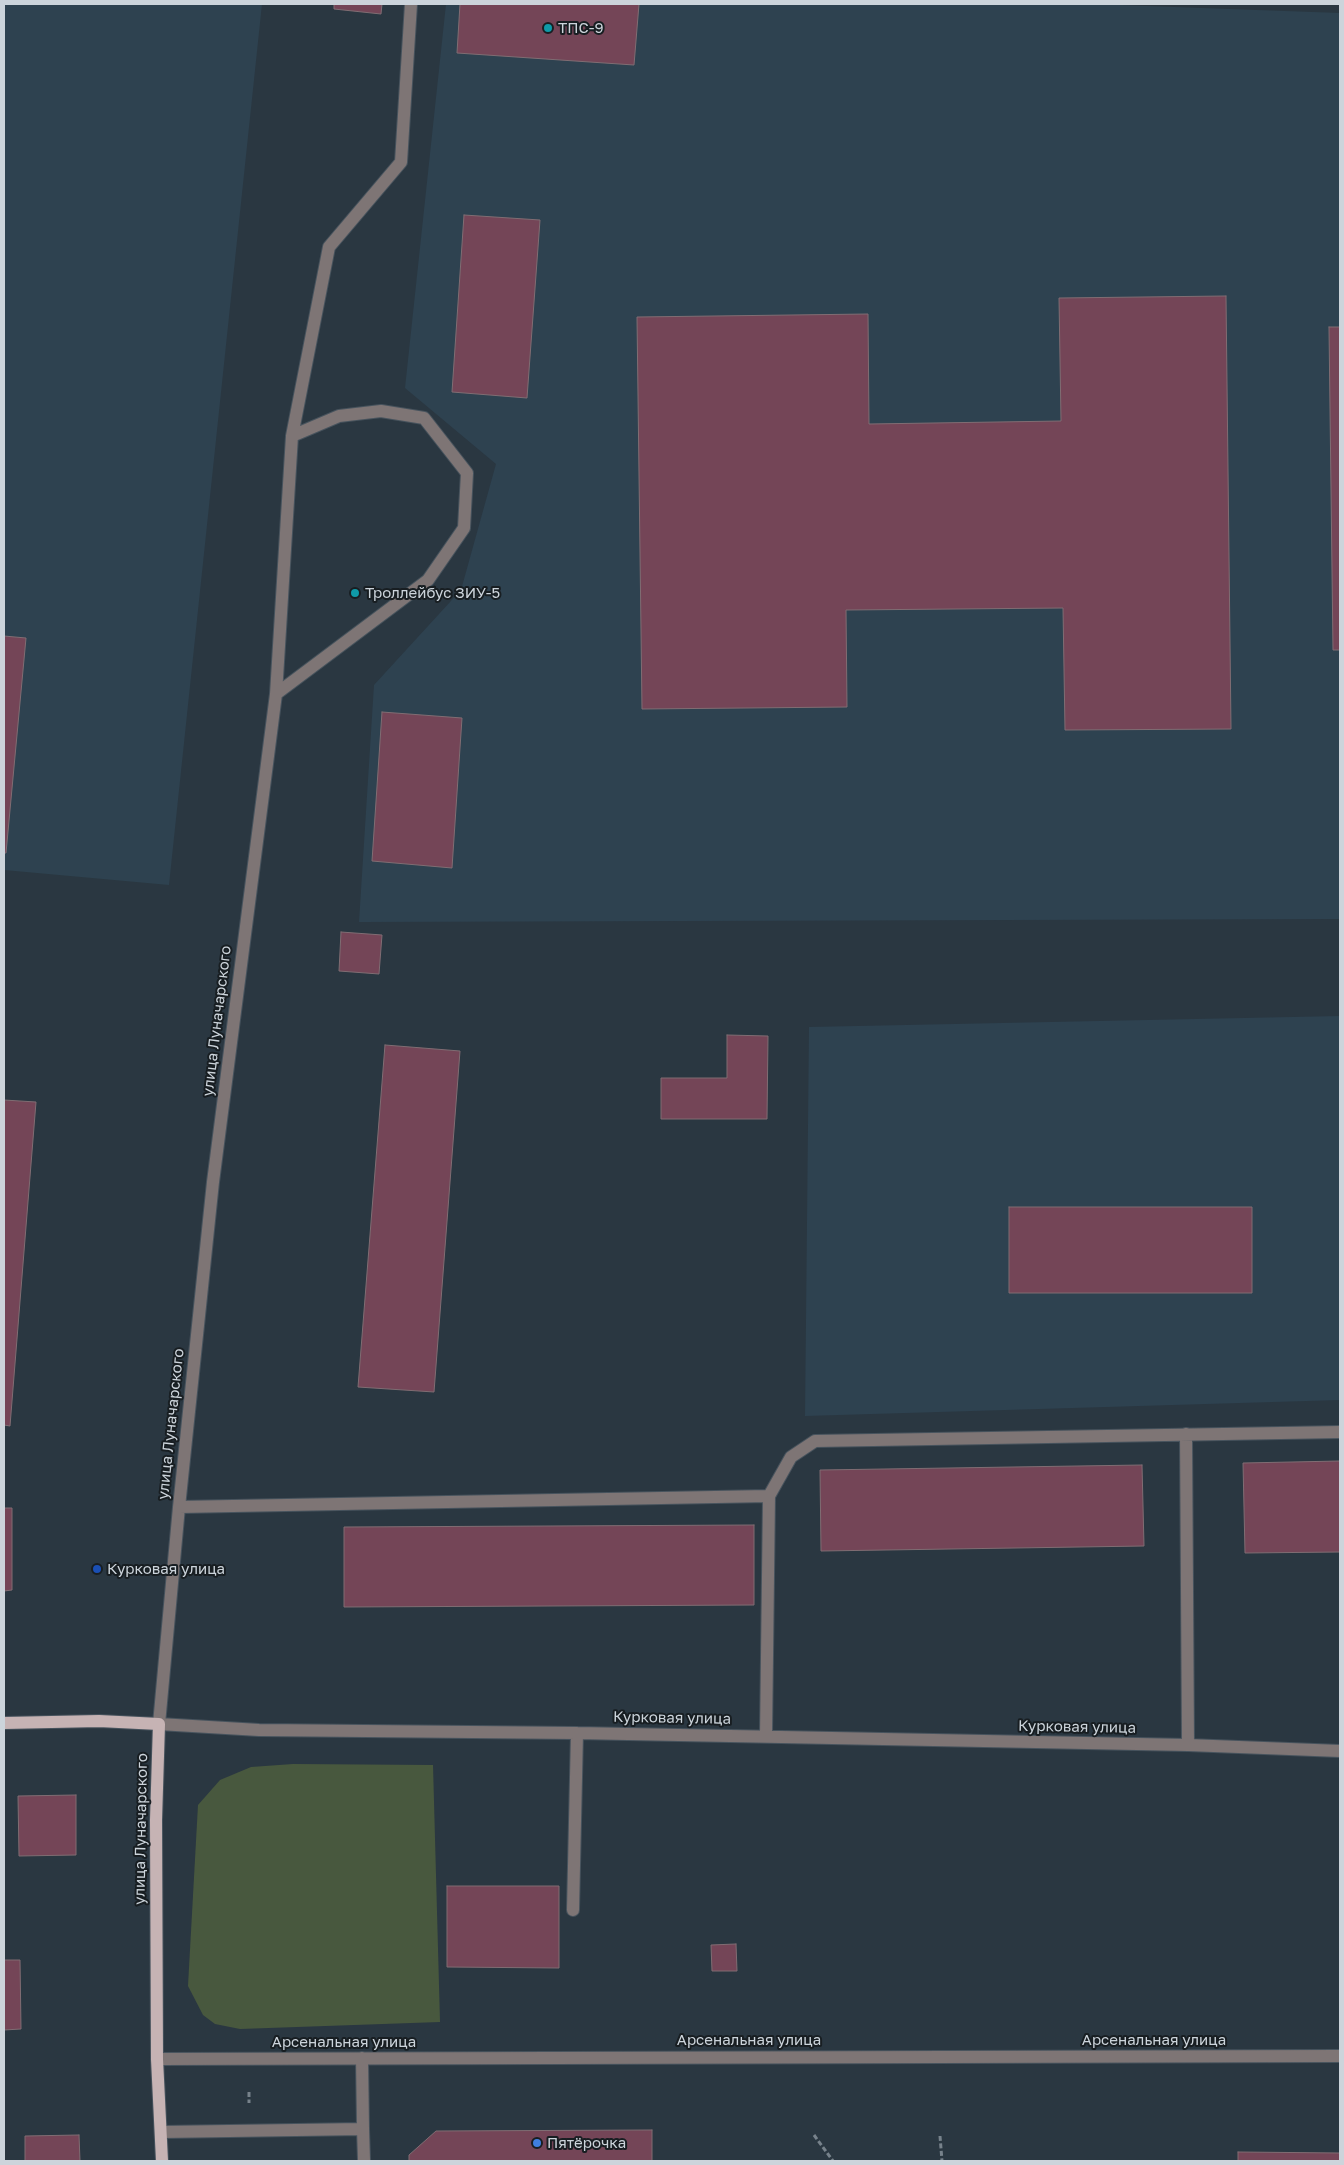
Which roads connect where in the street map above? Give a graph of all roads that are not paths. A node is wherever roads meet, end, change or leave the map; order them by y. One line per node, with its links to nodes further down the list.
1 (411, 4): 2 (street, улица Луначарского)
2 (292, 436): 3 (street, улица Луначарского); 3 (street)
3 (276, 694): 7 (street, улица Луначарского)
4 (1340, 1432): 5 (street)
5 (1186, 1434): 6 (street); 12 (street)
6 (769, 1496): 7 (street); 11 (street)
7 (179, 1507): 9 (street, улица Луначарского)
8 (4, 1723): 9 (main road, Курковая улица)
9 (159, 1724): 10 (street, Курковая улица); 17 (main road, улица Луначарского)
10 (577, 1733): 11 (street, Курковая улица); 14 (street)
11 (766, 1736): 12 (street, Курковая улица)
12 (1188, 1745): 13 (street, Курковая улица)
13 (1340, 1751)
14 (573, 1910)
15 (1340, 2056): 16 (street, Арсенальная улица)
16 (362, 2058): 17 (street, Арсенальная улица); 18 (street)
17 (157, 2060): 19 (main road, улица Луначарского)
18 (363, 2129): 19 (street); 21 (street)
19 (161, 2132): 20 (main road, улица Луначарского)
20 (162, 2161)
21 (364, 2161)

